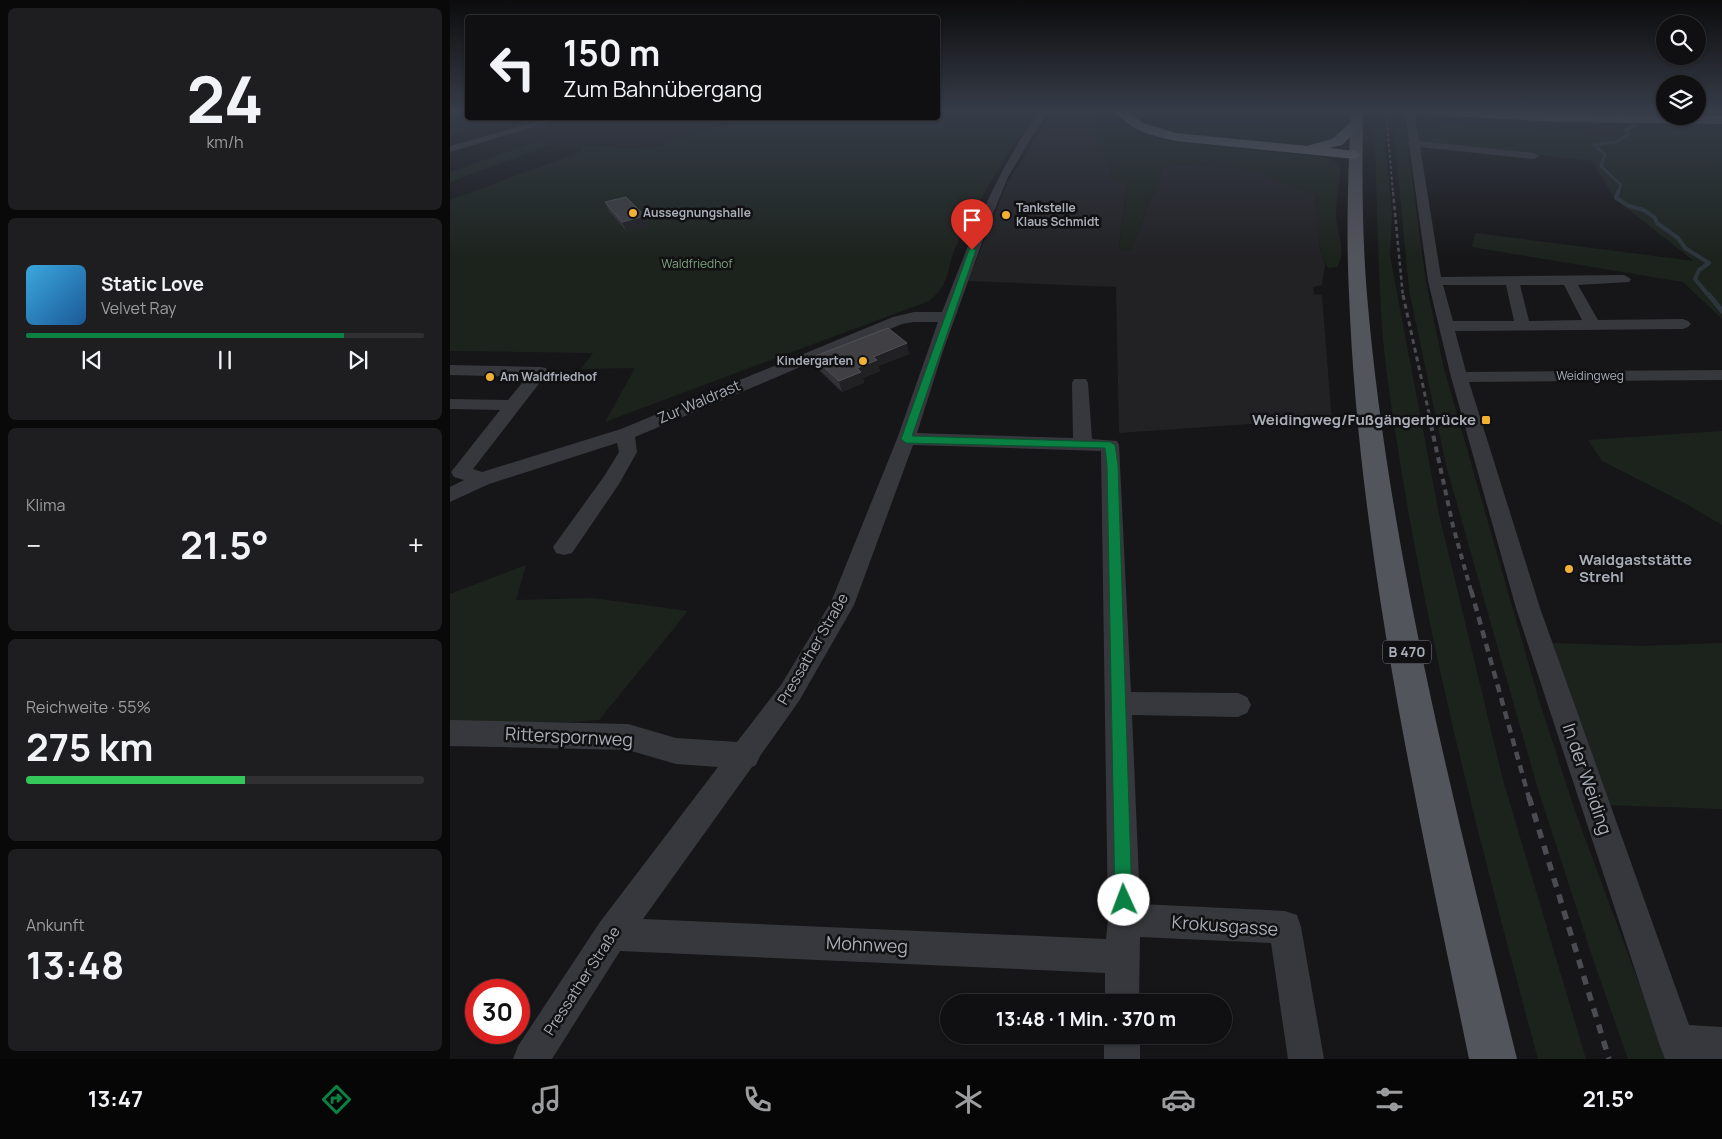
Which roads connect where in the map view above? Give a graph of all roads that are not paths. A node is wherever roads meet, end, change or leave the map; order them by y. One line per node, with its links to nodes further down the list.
1 (1013, 160): 10 (street, Pressather Straße)
2 (1343, 160): 5 (highway)
3 (1355, 160): 5 (main road, B 470)
4 (1415, 160): 7 (street)
5 (1356, 173): 42 (main road, B 470)
6 (1624, 280): 8 (street)
7 (1435, 281): 9 (street); 14 (street)
8 (1569, 281): 9 (street); 11 (street)
9 (1512, 282): 13 (street)
10 (948, 317): 21 (street, Zur Waldrast); 22 (street, Pressather Straße)
11 (1592, 324): 12 (street); 13 (street)
12 (1683, 324)
13 (1523, 325): 14 (street)
14 (1447, 326): 17 (street)
15 (450, 370): 20 (street)
16 (1722, 375): 17 (street, Weidingweg)
17 (1459, 377): 38 (street, In der Weiding)
18 (1080, 383): 23 (street)
19 (450, 404): 20 (street)
20 (515, 405): 24 (street)
21 (628, 432): 25 (street, Zur Waldrast); 27 (street)
22 (906, 439): 23 (street); 31 (street, Pressather Straße)
23 (1083, 445): 28 (street)
24 (455, 472): 25 (street)
25 (482, 480): 26 (street, Zur Waldrast)
26 (450, 495)
27 (564, 547)
28 (1117, 703): 29 (street); 32 (street)
29 (1238, 706)
30 (450, 733): 31 (street, Ritterspornweg)
31 (746, 756): 33 (street, Pressather Straße)
32 (1124, 920): 34 (street); 41 (street, Krokusgasse)
33 (612, 934): 34 (street, Mohnweg); 39 (street, Pressather Straße)
34 (1122, 957): 35 (street)
35 (1122, 994)
36 (1122, 1044): 40 (street)
37 (1722, 1045): 38 (street, In der Weiding)
38 (1680, 1051)
39 (531, 1059)
40 (1122, 1059)
41 (1306, 1059)
42 (1493, 1059)

